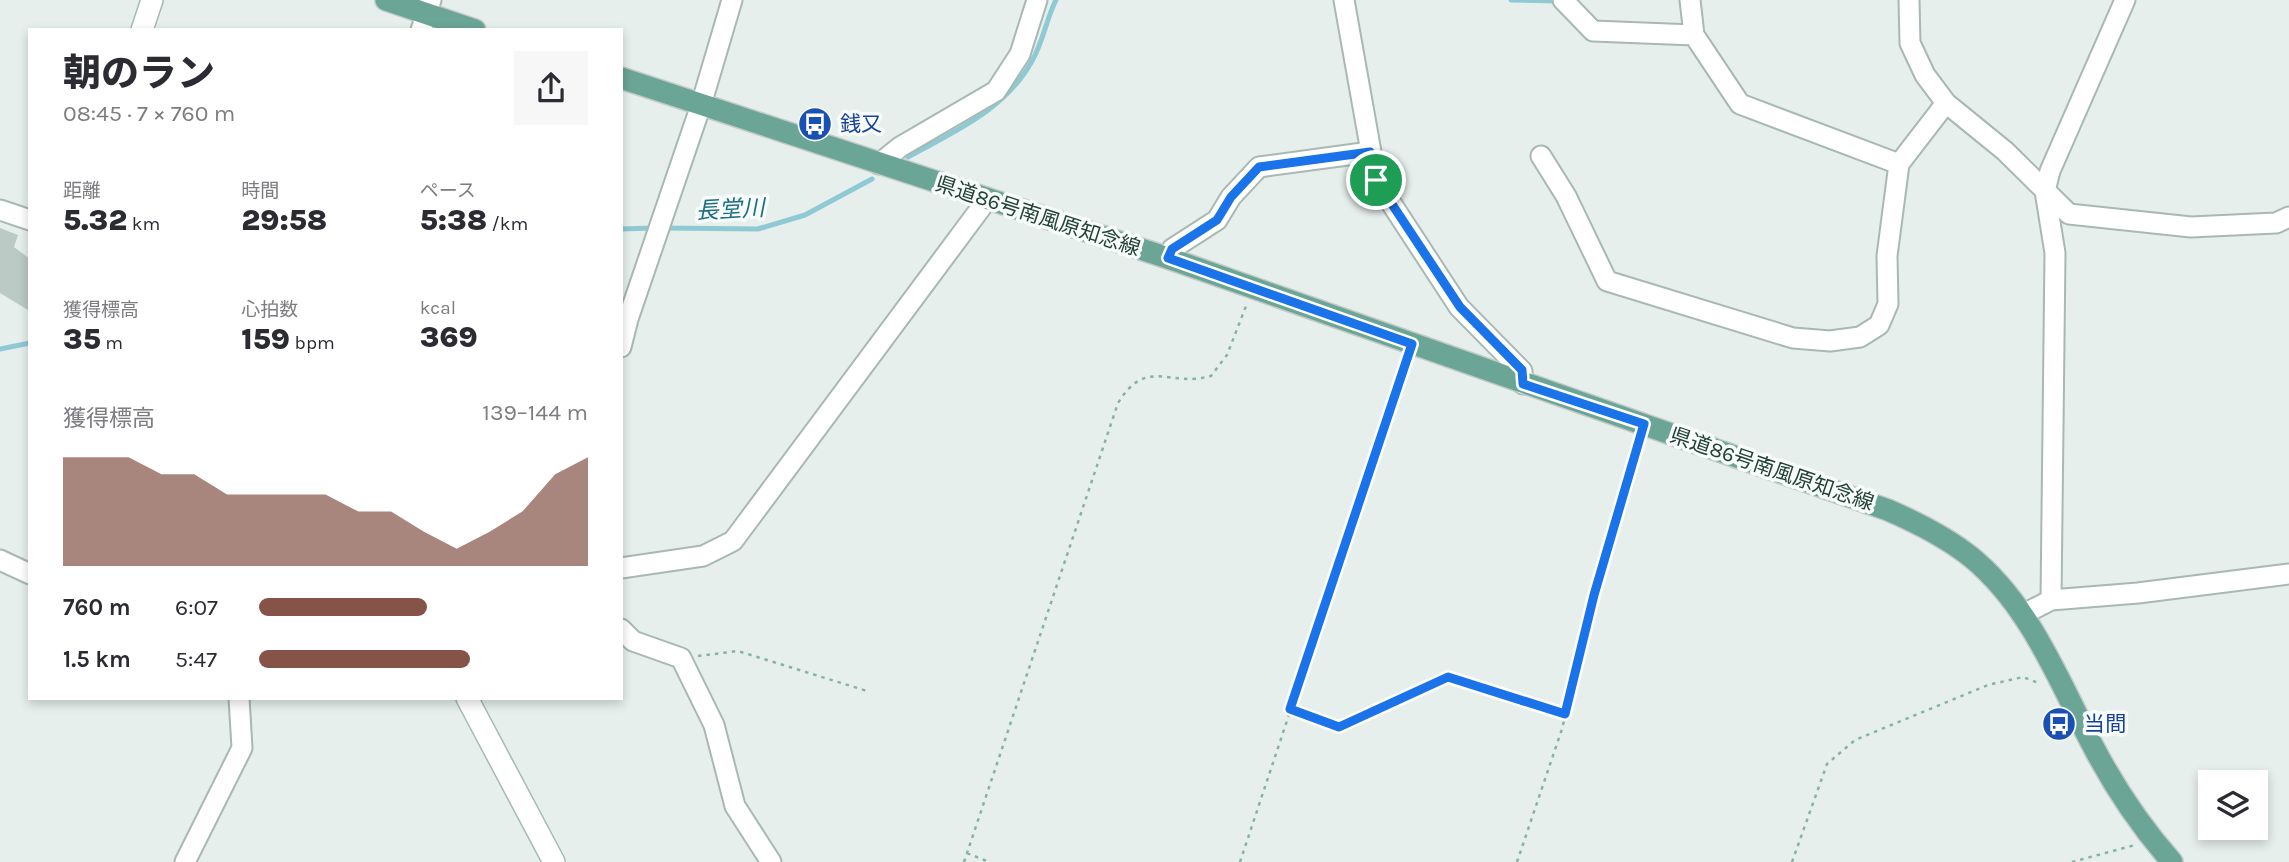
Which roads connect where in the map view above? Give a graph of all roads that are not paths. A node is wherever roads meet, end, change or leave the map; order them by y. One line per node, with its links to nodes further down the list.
1 (152, 0): 11 (street)
2 (386, 0): 10 (main road)
3 (732, 0): 16 (street)
4 (1037, 0): 19 (street)
5 (1344, 0): 17 (street)
6 (1563, 0): 13 (street)
7 (1690, 0): 13 (street)
8 (1909, 0): 15 (street)
9 (2125, 0): 21 (street)
10 (426, 14): 12 (main road)
11 (143, 28)
12 (469, 28)
13 (1694, 34): 20 (street)
14 (623, 79): 16 (main road, 県道86号南風原知念線)
15 (1945, 103): 20 (street); 21 (street)
16 (701, 105): 19 (main road, 県道86号南風原知念線); 27 (street)
17 (1370, 152): 26 (street); 28 (street)
18 (1541, 156): 20 (street)
19 (879, 164): 22 (main road, 県道86号南風原知念線)
20 (1899, 164)
21 (2045, 191): 24 (street); 33 (street)
22 (986, 201): 26 (main road, 県道86号南風原知念線); 30 (street)
23 (0, 210): 25 (street)
24 (2289, 217)
25 (28, 219)
26 (1168, 258): 28 (main road, 県道86号南風原知念線)
27 (623, 339)
28 (1523, 384): 34 (main road, 県道86号南風原知念線)
29 (0, 560): 31 (street)
30 (623, 564)
31 (28, 573)
32 (2289, 574): 33 (street)
33 (2051, 600): 34 (street)
34 (2022, 615): 41 (main road, 県道86号南風原知念線)
35 (623, 631): 40 (street)
36 (239, 700): 38 (street)
37 (468, 700): 39 (street)
38 (185, 862)
39 (554, 862)
40 (771, 862)
41 (2172, 862)

